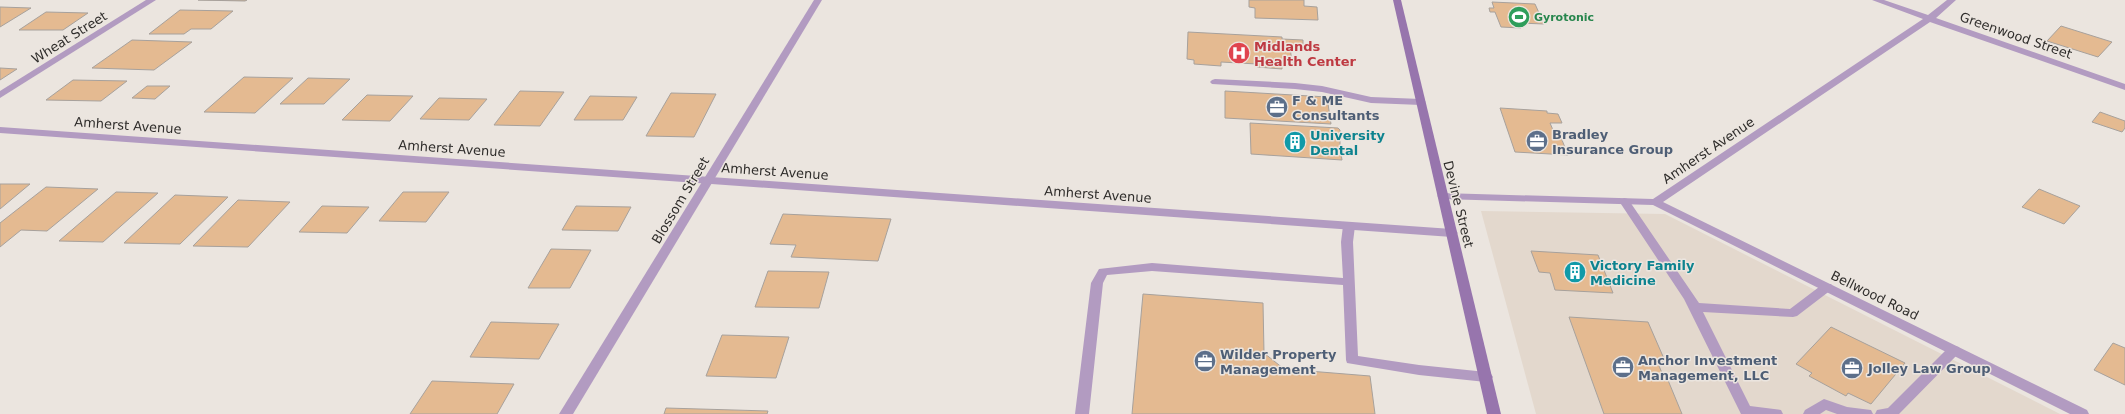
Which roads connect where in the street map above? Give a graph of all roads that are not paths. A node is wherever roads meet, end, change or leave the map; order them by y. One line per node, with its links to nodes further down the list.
1 (152, 0): 9 (street, Wheat Street)
2 (818, 0): 12 (street, Blossom Street)
3 (1397, 0): 10 (main road, Devine Street)
4 (1876, 0): 6 (street, Greenwood Street)
5 (1952, 0): 6 (street, Amherst Avenue)
6 (1929, 19): 8 (street, Greenwood Street); 15 (street, Amherst Avenue)
7 (1215, 82): 10 (street)
8 (2125, 87)
9 (0, 96)
10 (1421, 102): 13 (main road, Devine Street)
11 (0, 130): 12 (street, Amherst Avenue)
12 (708, 180): 16 (street, Amherst Avenue); 23 (street, Blossom Street)
13 (1442, 196): 14 (street); 17 (main road, Devine Street)
14 (1624, 201): 15 (street); 20 (street)
15 (1655, 202): 19 (street, Bellwood Road)
16 (1349, 226): 17 (street, Amherst Avenue); 18 (street)
17 (1452, 233): 22 (main road, Devine Street)
18 (1348, 282): 22 (street); 24 (street)
19 (1827, 287): 20 (street); 21 (street, Bellwood Road)
20 (1694, 307): 26 (street)
21 (1954, 350): 29 (street); 30 (street, Bellwood Road)
22 (1486, 377): 25 (main road, Devine Street)
23 (566, 414)
24 (1082, 414)
25 (1494, 414)
26 (1776, 414)
27 (1810, 414): 28 (street)
28 (1866, 414)
29 (1882, 414)
30 (2082, 414)

